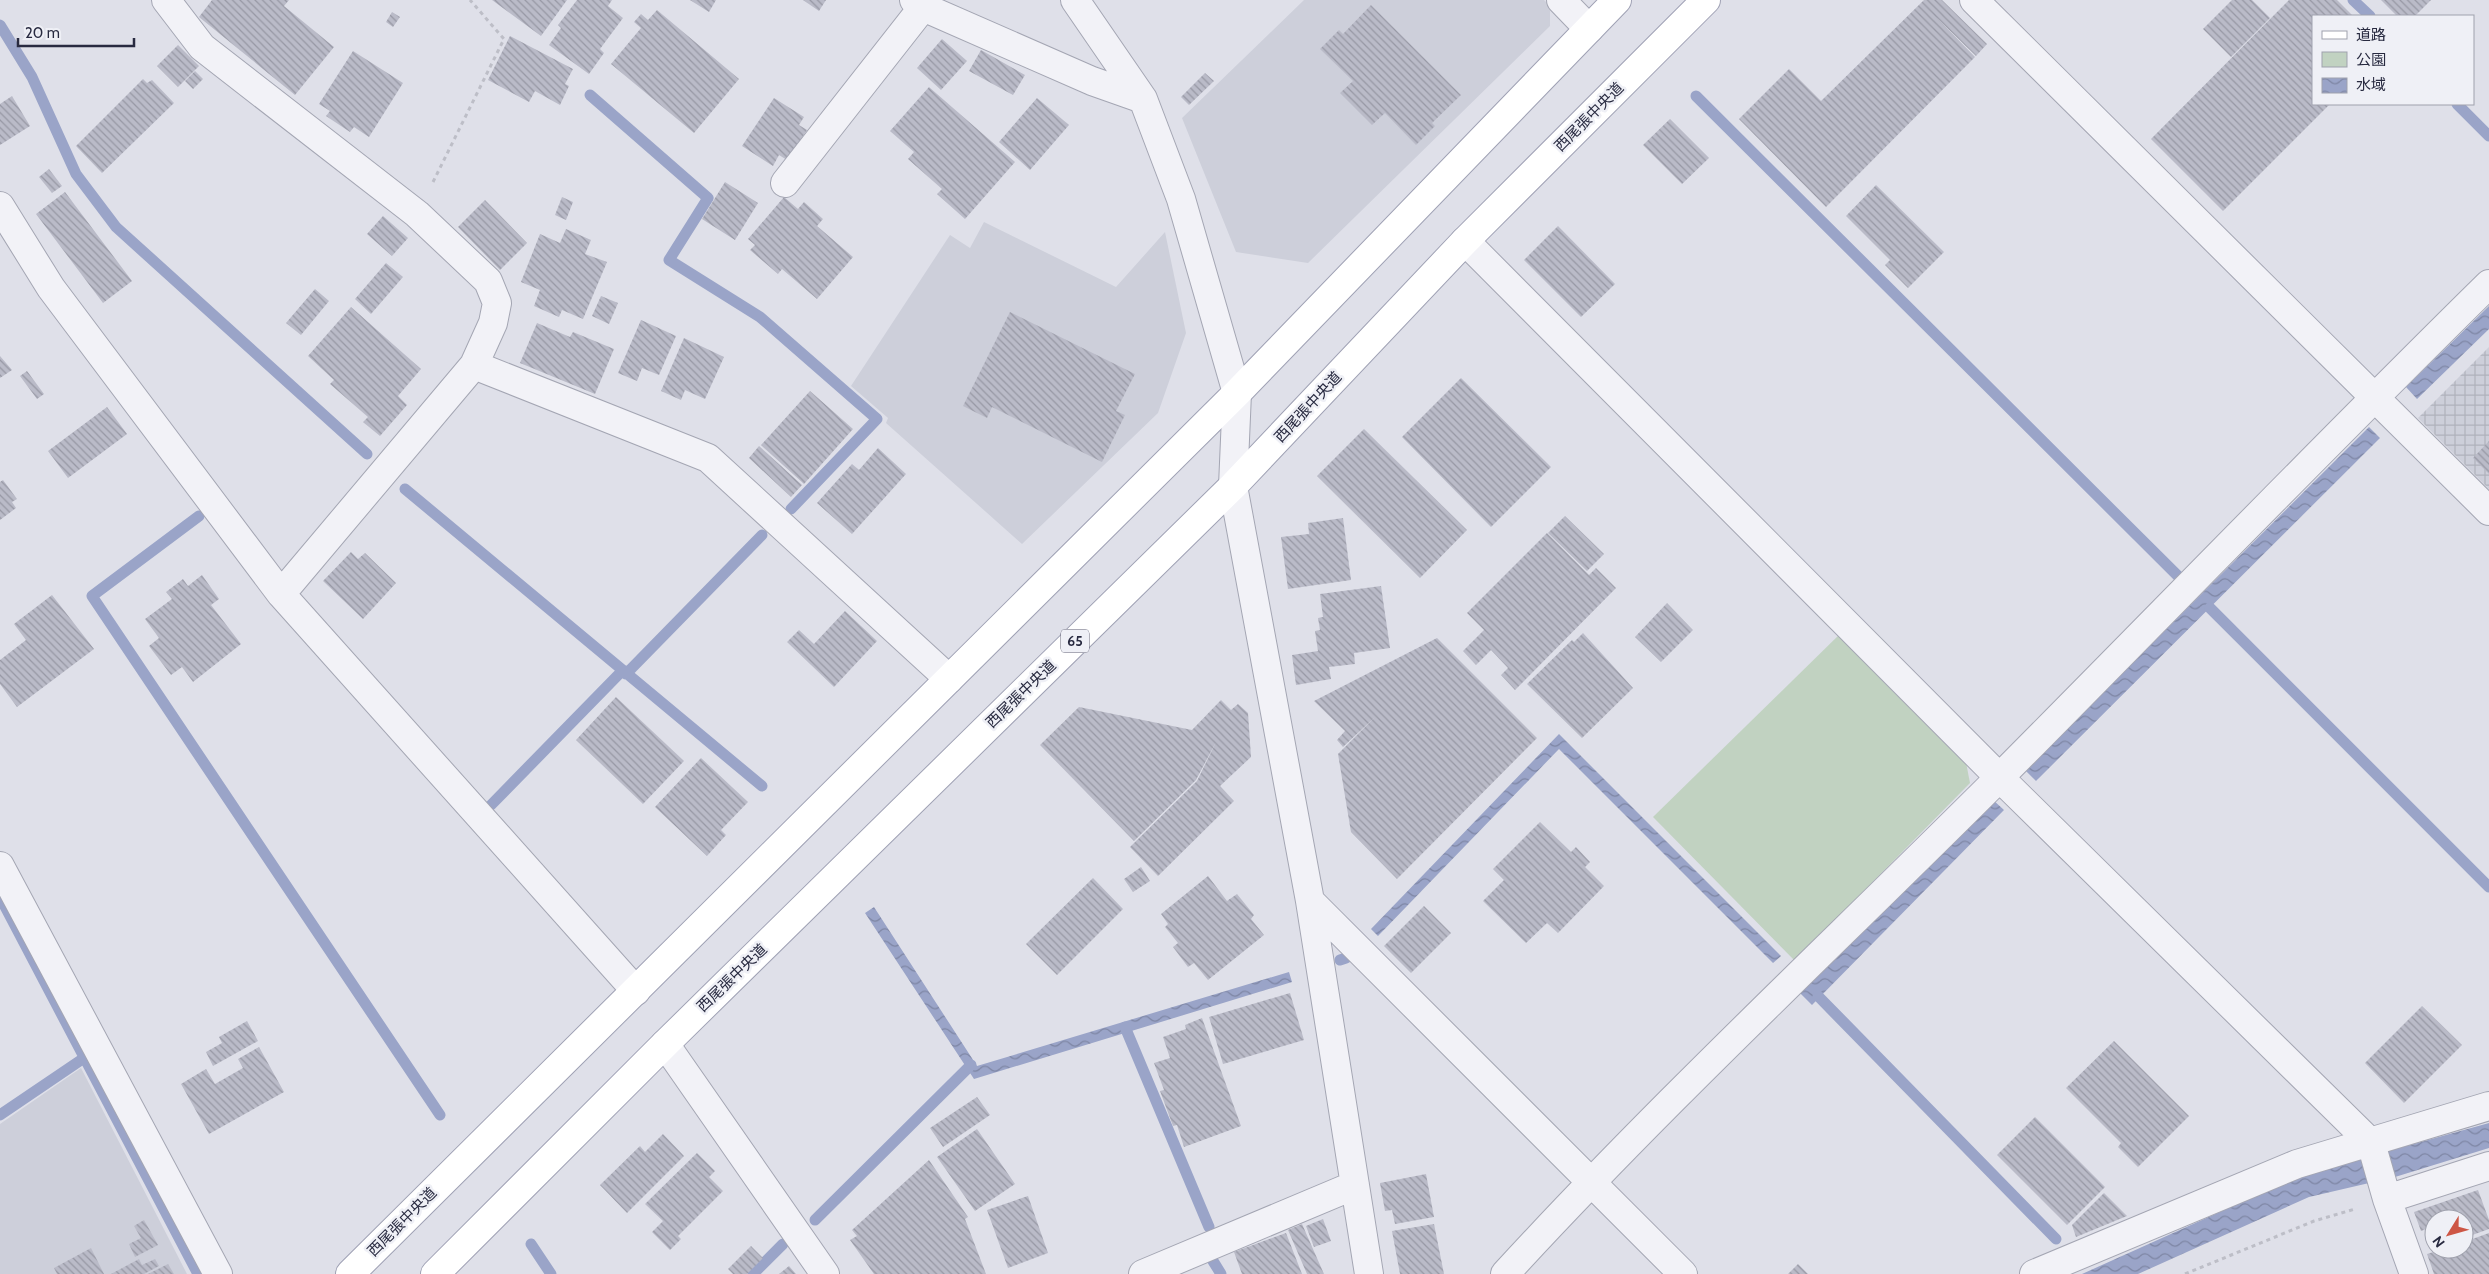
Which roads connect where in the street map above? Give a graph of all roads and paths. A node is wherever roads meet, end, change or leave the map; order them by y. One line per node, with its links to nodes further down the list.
1 (470, 0): 13 (path)
2 (1075, 0): 10 (street)
3 (1561, 0): 9 (street)
4 (1618, 0): 9 (main road, 西尾張中央道)
5 (1706, 0): 14 (main road, 西尾張中央道 / 65)
6 (1974, 0): 18 (street)
7 (174, 3): 13 (street)
8 (918, 4): 10 (street); 11 (street)
9 (1589, 29): 17 (main road, 西尾張中央道)
10 (1143, 99): 17 (street)
11 (785, 183)
12 (0, 206): 21 (street)
13 (417, 214): 16 (street)
14 (1465, 241): 19 (main road, 西尾張中央道 / 65); 23 (street)
15 (2489, 284): 18 (street)
16 (474, 365): 21 (street); 22 (street)
17 (1237, 393): 19 (street); 22 (main road, 西尾張中央道)
18 (2374, 396): 20 (street); 23 (street)
19 (1233, 486): 25 (street); 27 (main road, 西尾張中央道 / 65)
20 (2489, 511)
21 (282, 594): 26 (street)
22 (948, 680): 26 (main road, 西尾張中央道)
23 (1999, 777): 29 (street); 31 (street)
24 (0, 866): 34 (street)
25 (1310, 901): 31 (street); 32 (street)
26 (636, 991): 35 (main road, 西尾張中央道)
27 (665, 1044): 36 (main road, 西尾張中央道 / 65); 37 (street)
28 (2489, 1106): 29 (street)
29 (2373, 1148): 33 (street); 42 (street)
30 (2489, 1166): 33 (street)
31 (1591, 1180): 40 (street); 41 (street)
32 (1355, 1185): 38 (street); 39 (street)
33 (2385, 1192): 43 (path); 44 (street)
34 (218, 1274)
35 (350, 1274)
36 (434, 1274)
37 (824, 1274)
38 (1143, 1274)
39 (1369, 1274)
40 (1505, 1274)
41 (1683, 1274)
42 (2034, 1274)
43 (2186, 1274)
44 (2414, 1274)

